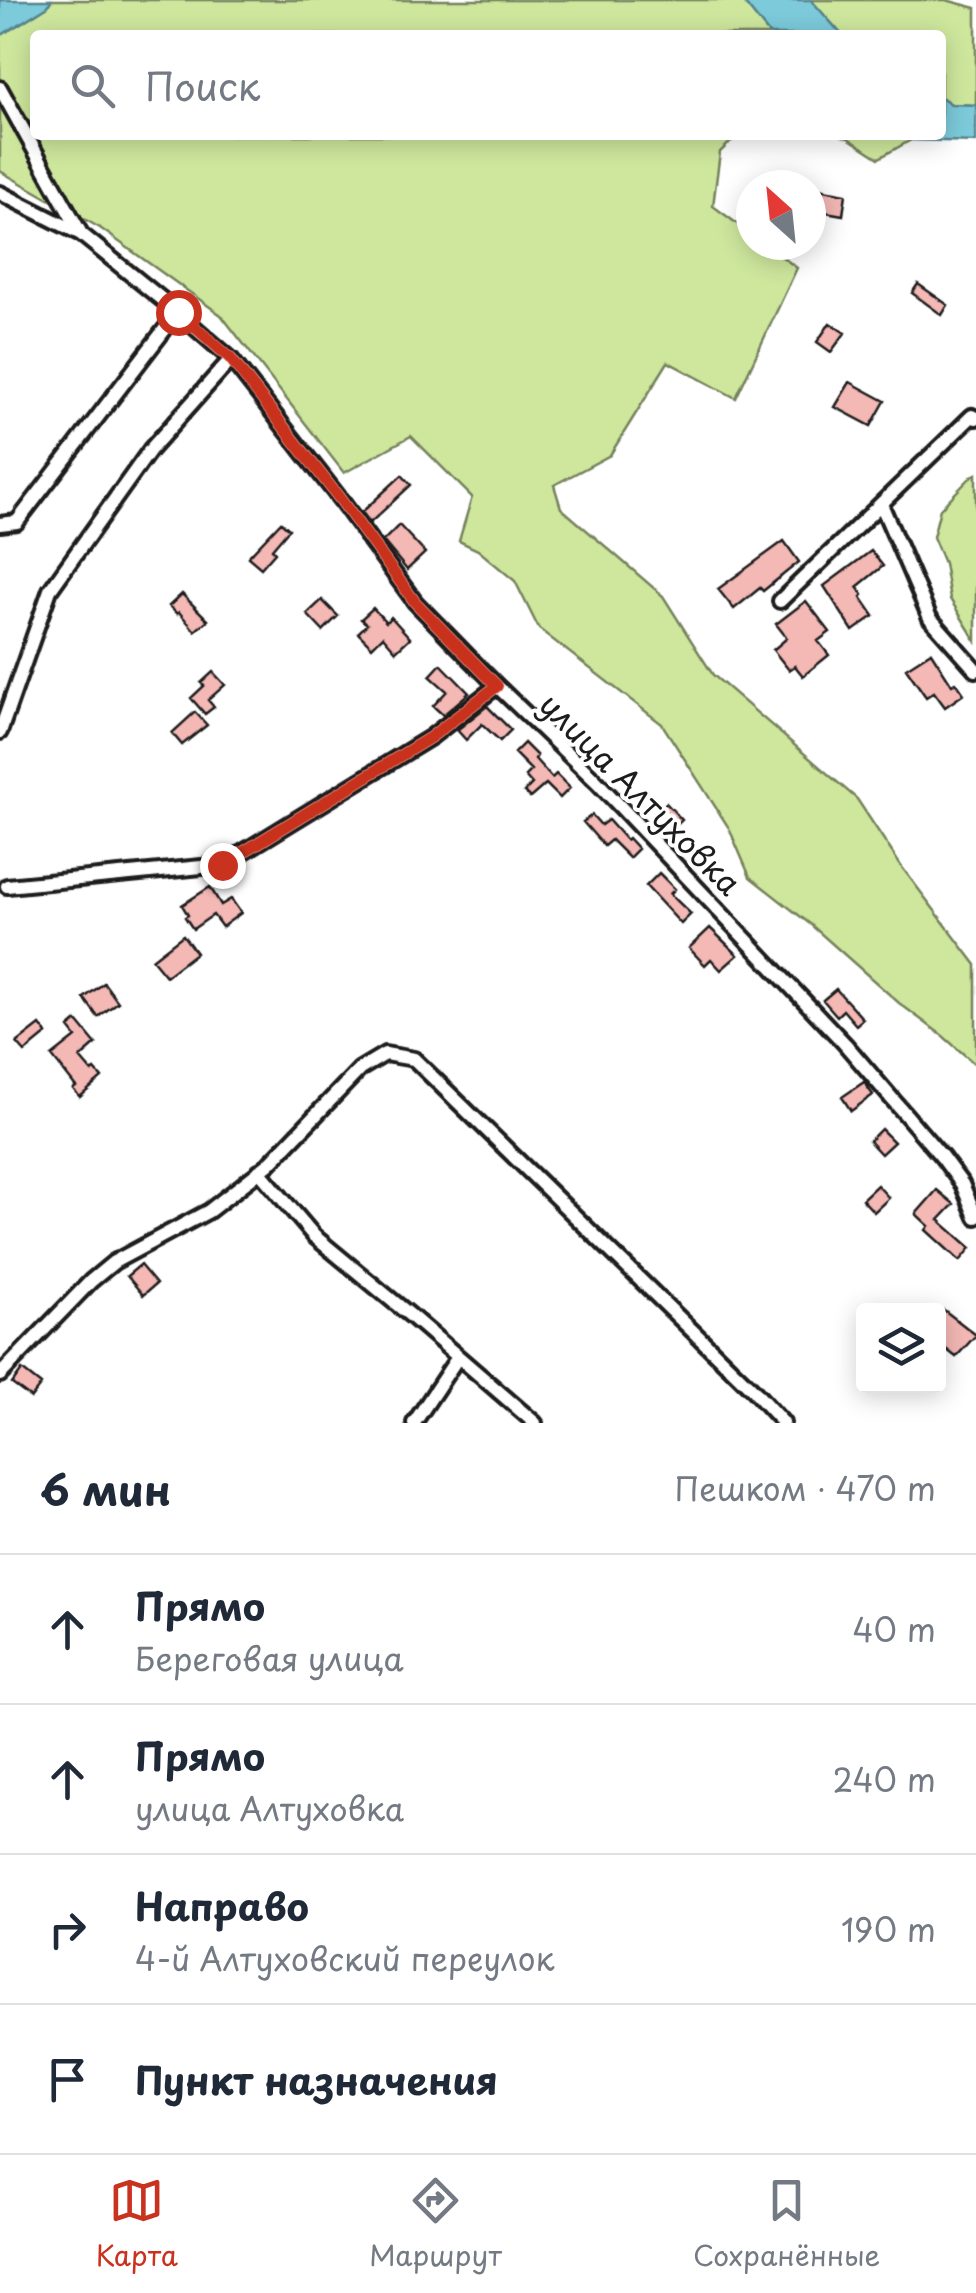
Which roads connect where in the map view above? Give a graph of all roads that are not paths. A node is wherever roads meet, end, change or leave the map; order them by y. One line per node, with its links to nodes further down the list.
1 (0, 88): 3 (street)
2 (0, 193): 3 (street)
3 (81, 234): 4 (street, улица Алтуховка)
4 (178, 312): 5 (street, улица Алтуховка); 8 (street)
5 (230, 358): 11 (street, улица Алтуховка); 12 (street)
6 (976, 418): 7 (street)
7 (881, 504): 9 (street); 10 (street)
8 (0, 524)
9 (780, 600)
10 (976, 670)
11 (497, 686): 13 (street); 15 (street, улица Алтуховка)
12 (0, 732)
13 (7, 886)
14 (259, 1172): 16 (street); 17 (street); 18 (street)
15 (976, 1216)
16 (458, 1356): 19 (street); 20 (street)
17 (0, 1376)
18 (773, 1411): 21 (street); 22 (street)
19 (414, 1423)
20 (535, 1423)
21 (759, 1423)
22 (784, 1423)

